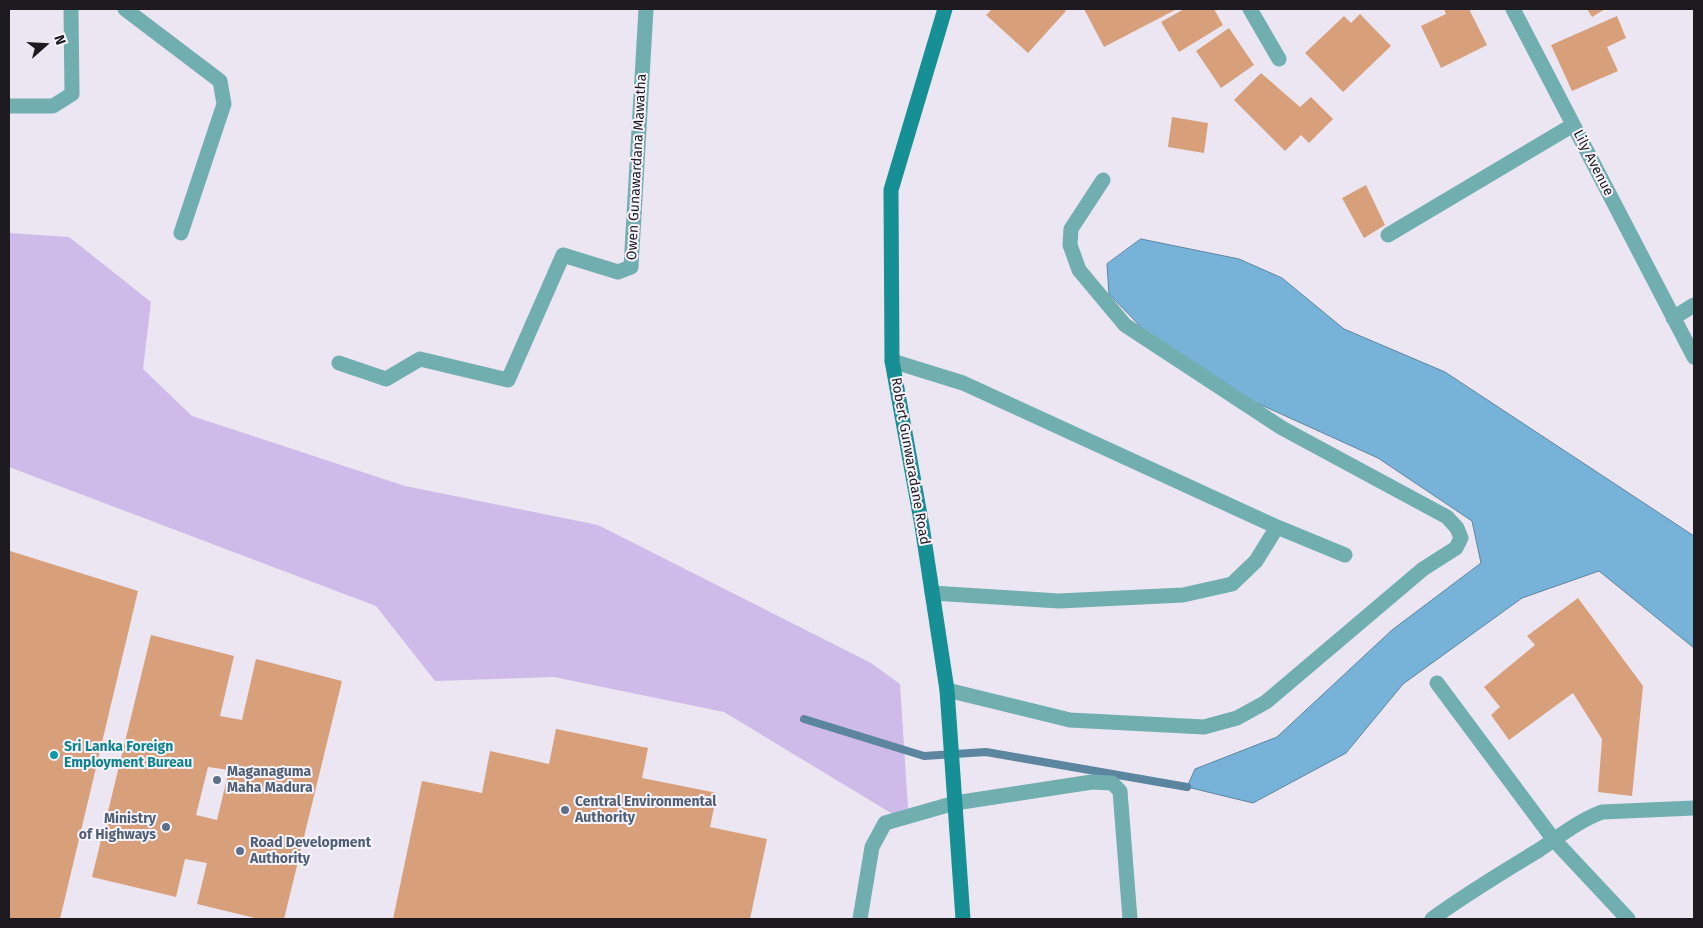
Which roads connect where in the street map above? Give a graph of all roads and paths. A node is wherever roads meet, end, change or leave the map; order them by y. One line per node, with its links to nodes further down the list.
1 (71, 9): 8 (street)
2 (126, 9): 11 (street)
3 (646, 9): 17 (street, Owen Gunawardana Mawatha)
4 (945, 9): 16 (street, Robert Gunwaradane Road)
5 (1250, 9): 7 (street)
6 (1513, 9): 9 (street, Lily Avenue)
7 (1278, 59)
8 (9, 106)
9 (1573, 125): 12 (street); 14 (street, Lily Avenue)
10 (1103, 180): 22 (street)
11 (182, 233)
12 (1388, 235)
13 (1694, 305): 14 (street)
14 (1673, 318): 15 (street, Lily Avenue)
15 (1694, 357)
16 (892, 361): 18 (street); 20 (street, Robert Gunwaradane Road)
17 (340, 364)
18 (1277, 527): 19 (street); 20 (street)
19 (1345, 555)
20 (932, 593): 22 (street, Robert Gunwaradane Road)
21 (1437, 683): 25 (street)
22 (946, 690): 23 (street, Robert Gunwaradane Road)
23 (954, 803): 26 (street); 27 (street, Robert Gunwaradane Road); 28 (street)
24 (1694, 808): 25 (street)
25 (1554, 840): 29 (street); 30 (street)
26 (860, 919)
27 (963, 919)
28 (1130, 919)
29 (1432, 919)
30 (1628, 919)

